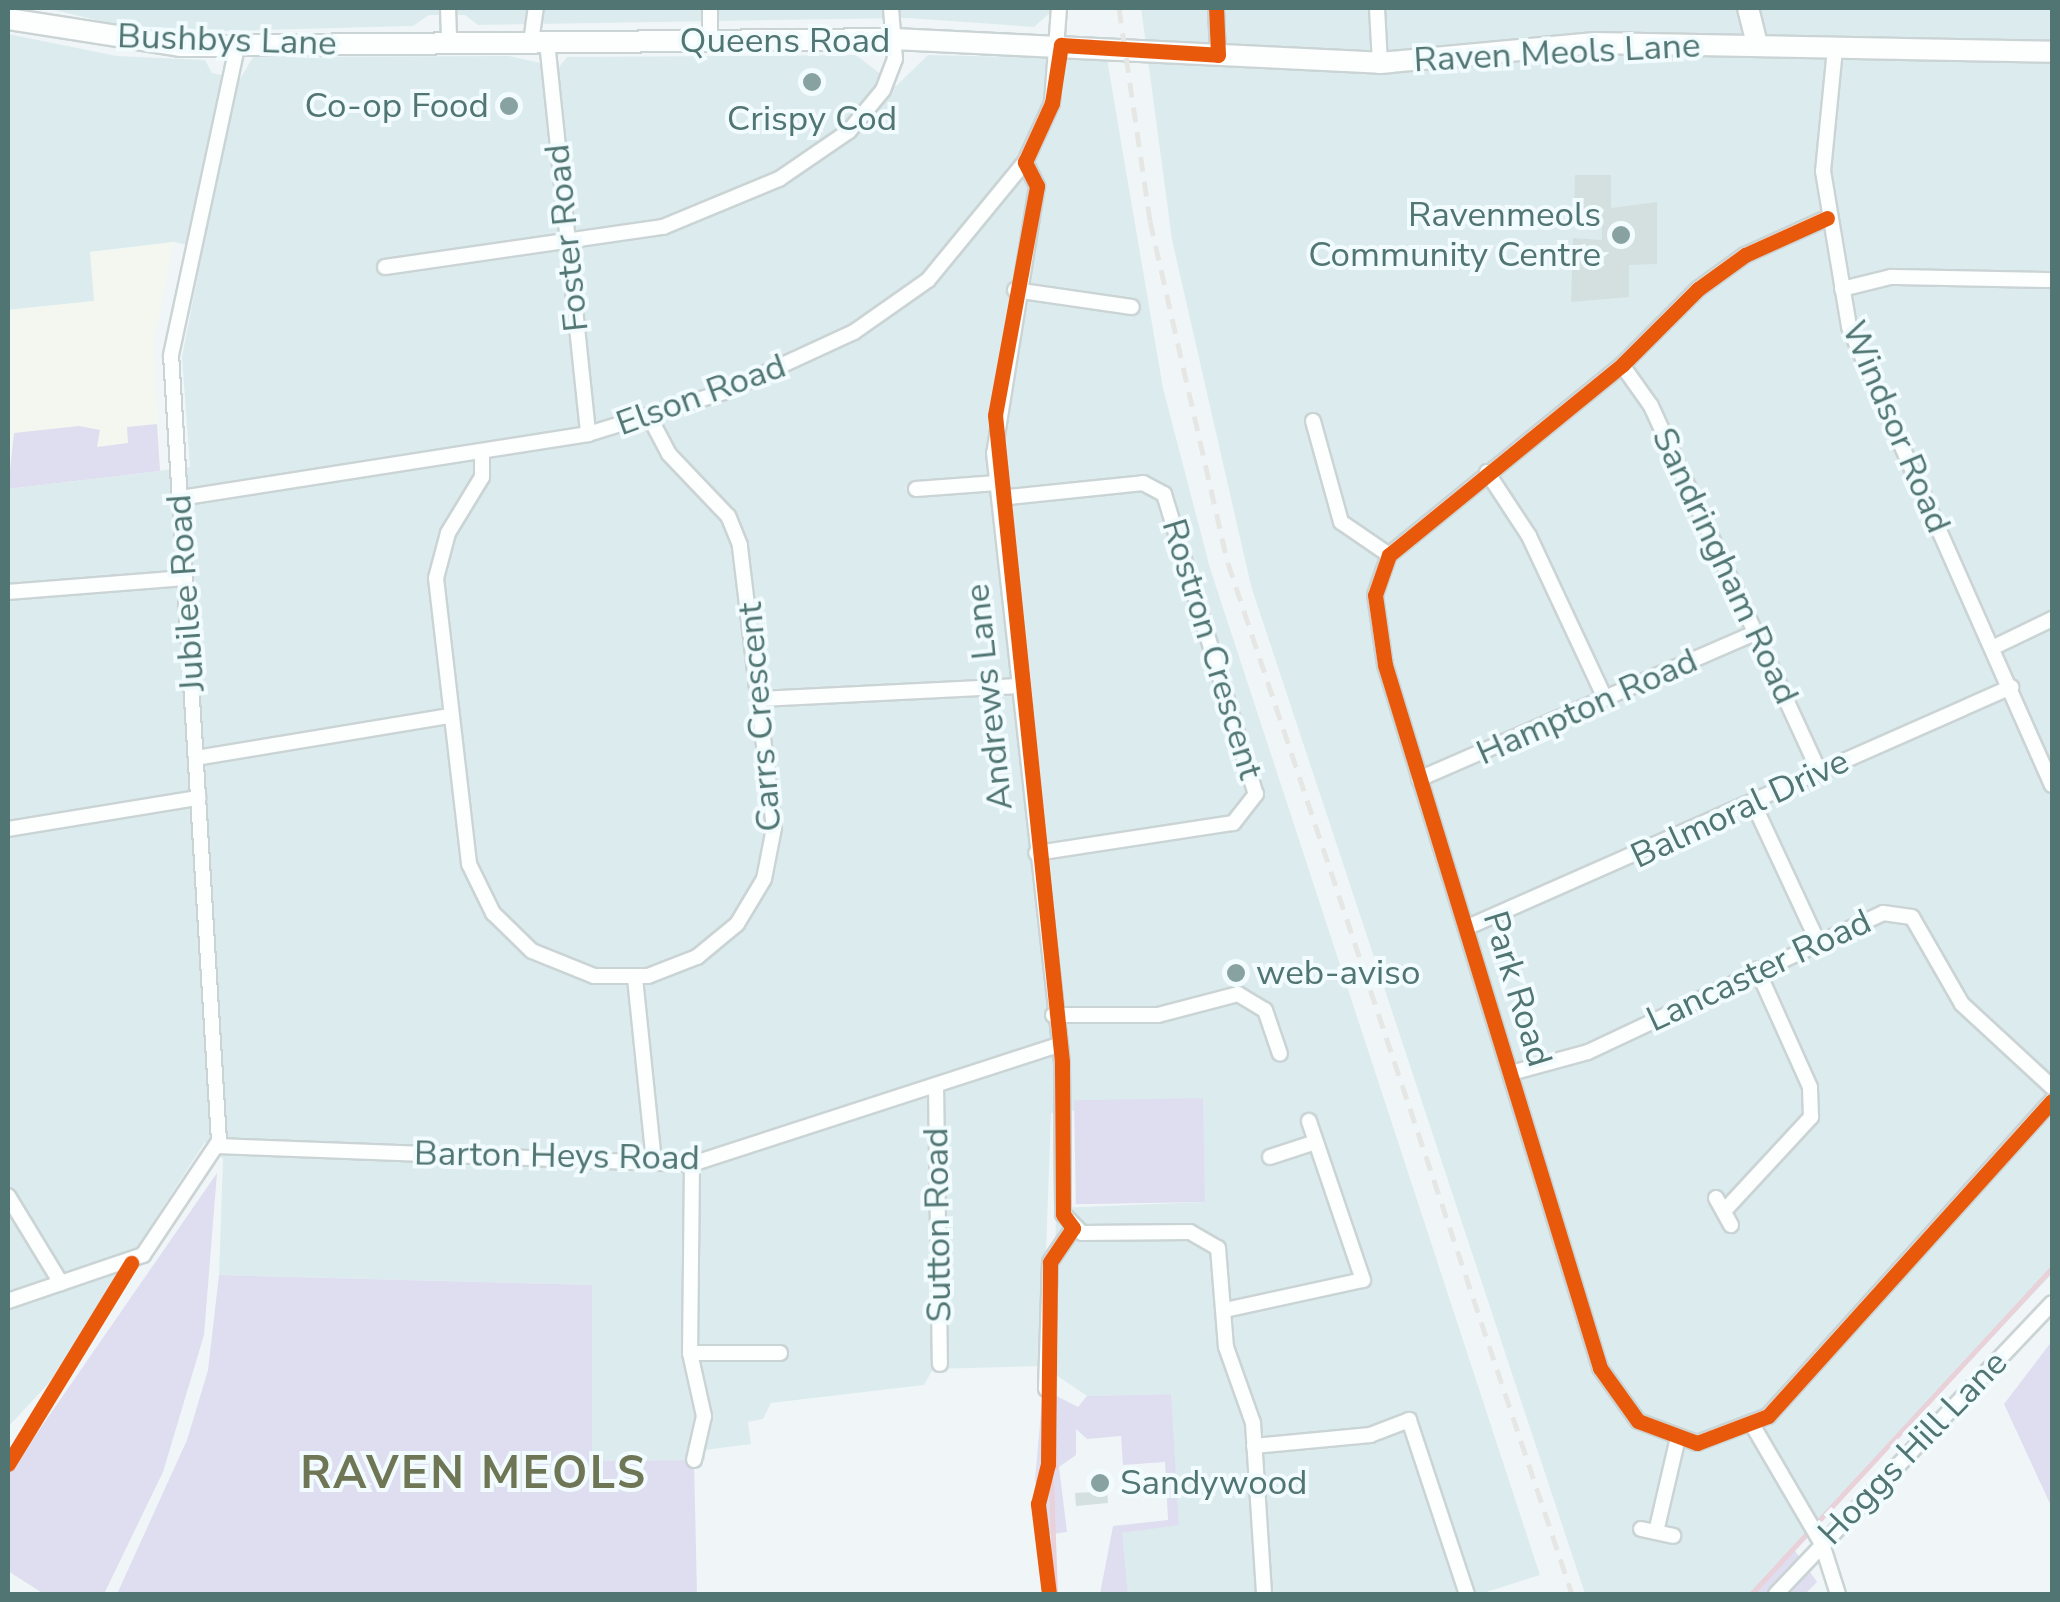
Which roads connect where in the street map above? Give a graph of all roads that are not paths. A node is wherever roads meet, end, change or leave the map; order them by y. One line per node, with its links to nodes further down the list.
1 (448, 8): 13 (street)
2 (536, 8): 14 (street, Foster Road)
3 (710, 8): 12 (street)
4 (891, 8): 11 (street)
5 (1059, 8): 15 (street)
6 (1216, 8): 21 (street)
7 (1377, 8): 22 (street)
8 (1748, 8): 16 (street)
9 (32, 16): 10 (street, Bushbys Lane); 17 (street, Bushbys Lane)
10 (8, 18)
11 (894, 39): 12 (street, Queens Road); 15 (street, Queens Road); 25 (street)
12 (710, 41): 14 (street, Queens Road)
13 (449, 42): 14 (street, Queens Road); 17 (street, Bushbys Lane)
14 (539, 42): 25 (street, Foster Road)
15 (1061, 44): 18 (street, Queens Road); 23 (street, Elson Road)
16 (1757, 44): 19 (street, Raven Meols Lane); 22 (street, Raven Meols Lane)
17 (237, 46): 39 (street, Jubilee Road)
18 (1122, 48): 21 (street, Raven Meols Lane)
19 (1835, 49): 20 (street, Raven Meols Lane); 24 (street, Windsor Road)
20 (2052, 52)
21 (1218, 54): 22 (street, Raven Meols Lane)
22 (1380, 63)
23 (1025, 162): 29 (street, Andrews Lane); 32 (street, Elson Road)
24 (1828, 218): 28 (street, Windsor Road); 31 (street)
25 (567, 244): 26 (street); 34 (street, Foster Road)
26 (385, 267)
27 (2052, 280): 28 (street)
28 (1842, 289): 45 (street, Windsor Road)
29 (1015, 290): 30 (street); 38 (street, Andrews Lane)
30 (1132, 307)
31 (1622, 365): 36 (street); 44 (street, Sandringham Road)
32 (649, 416): 34 (street, Elson Road); 49 (street, Carrs Crescent)
33 (1313, 421): 40 (street)
34 (588, 434): 35 (street, Elson Road)
35 (482, 455): 39 (street, Elson Road); 50 (street)
36 (1487, 472): 40 (street); 48 (street)
37 (916, 489): 38 (street)
38 (998, 491): 46 (street, Andrews Lane); 58 (street, Rostron Crescent)
39 (180, 498): 41 (street, Jubilee Road)
40 (1389, 555): 53 (street, Park Road)
41 (184, 578): 42 (street); 51 (street, Jubilee Road)
42 (8, 592)
43 (2052, 619): 45 (street)
44 (1755, 633): 48 (street, Hampton Road); 52 (street, Sandringham Road)
45 (1992, 648): 47 (street, Windsor Road)
46 (1018, 686): 49 (street); 58 (street, Andrews Lane)
47 (2012, 687): 52 (street, Balmoral Drive); 54 (street, Windsor Road)
48 (1605, 698): 53 (street, Hampton Road)
49 (762, 700): 62 (street, Carrs Crescent)
50 (451, 716): 51 (street); 62 (street)
51 (196, 758): 55 (street, Jubilee Road)
52 (1819, 772): 56 (street, Balmoral Drive)
53 (1419, 778): 59 (street, Park Road)
54 (2052, 785)
55 (198, 798): 57 (street); 72 (street, Jubilee Road)
56 (1754, 807): 59 (street, Balmoral Drive); 60 (street)
57 (8, 828)
58 (1036, 853): 63 (street, Andrews Lane)
59 (1468, 927): 66 (street, Park Road)
60 (1818, 940): 61 (street, Lancaster Road); 68 (street, Lancaster Road)
61 (1757, 968): 66 (street, Lancaster Road); 77 (street)
62 (635, 978): 74 (street)
63 (1054, 1014): 64 (street, Andrews Lane); 65 (street)
64 (1058, 1045): 67 (street, Barton Heys Road); 78 (street, Andrews Lane)
65 (1280, 1054)
66 (1511, 1073): 88 (street, Park Road)
67 (936, 1085): 75 (street, Barton Heys Road); 85 (street, Sutton Road)
68 (2052, 1086)
69 (2052, 1101): 87 (street)
70 (1308, 1121): 71 (street)
71 (1316, 1142): 73 (street); 82 (street)
72 (217, 1146): 74 (street, Barton Heys Road); 79 (street)
73 (1270, 1157)
74 (654, 1163): 75 (street, Barton Heys Road)
75 (692, 1164): 83 (street)
76 (8, 1196): 79 (street)
77 (1731, 1225)
78 (1073, 1228): 82 (street); 86 (street)
79 (61, 1284): 80 (street)
80 (8, 1301)
81 (2052, 1303): 92 (street, Hoggs Hill Lane)
82 (1225, 1310): 89 (street)
83 (690, 1353): 84 (street); 90 (street)
84 (780, 1353)
85 (940, 1364)
86 (1046, 1389)
87 (1753, 1426): 88 (street); 92 (street)
88 (1677, 1442): 91 (street)
89 (1254, 1446): 93 (street); 94 (street)
90 (694, 1460)
91 (1673, 1536)
92 (1822, 1544): 95 (street, Hoggs Hill Lane); 96 (street)
93 (1264, 1594)
94 (1468, 1594)
95 (1776, 1594)
96 (1838, 1594)

